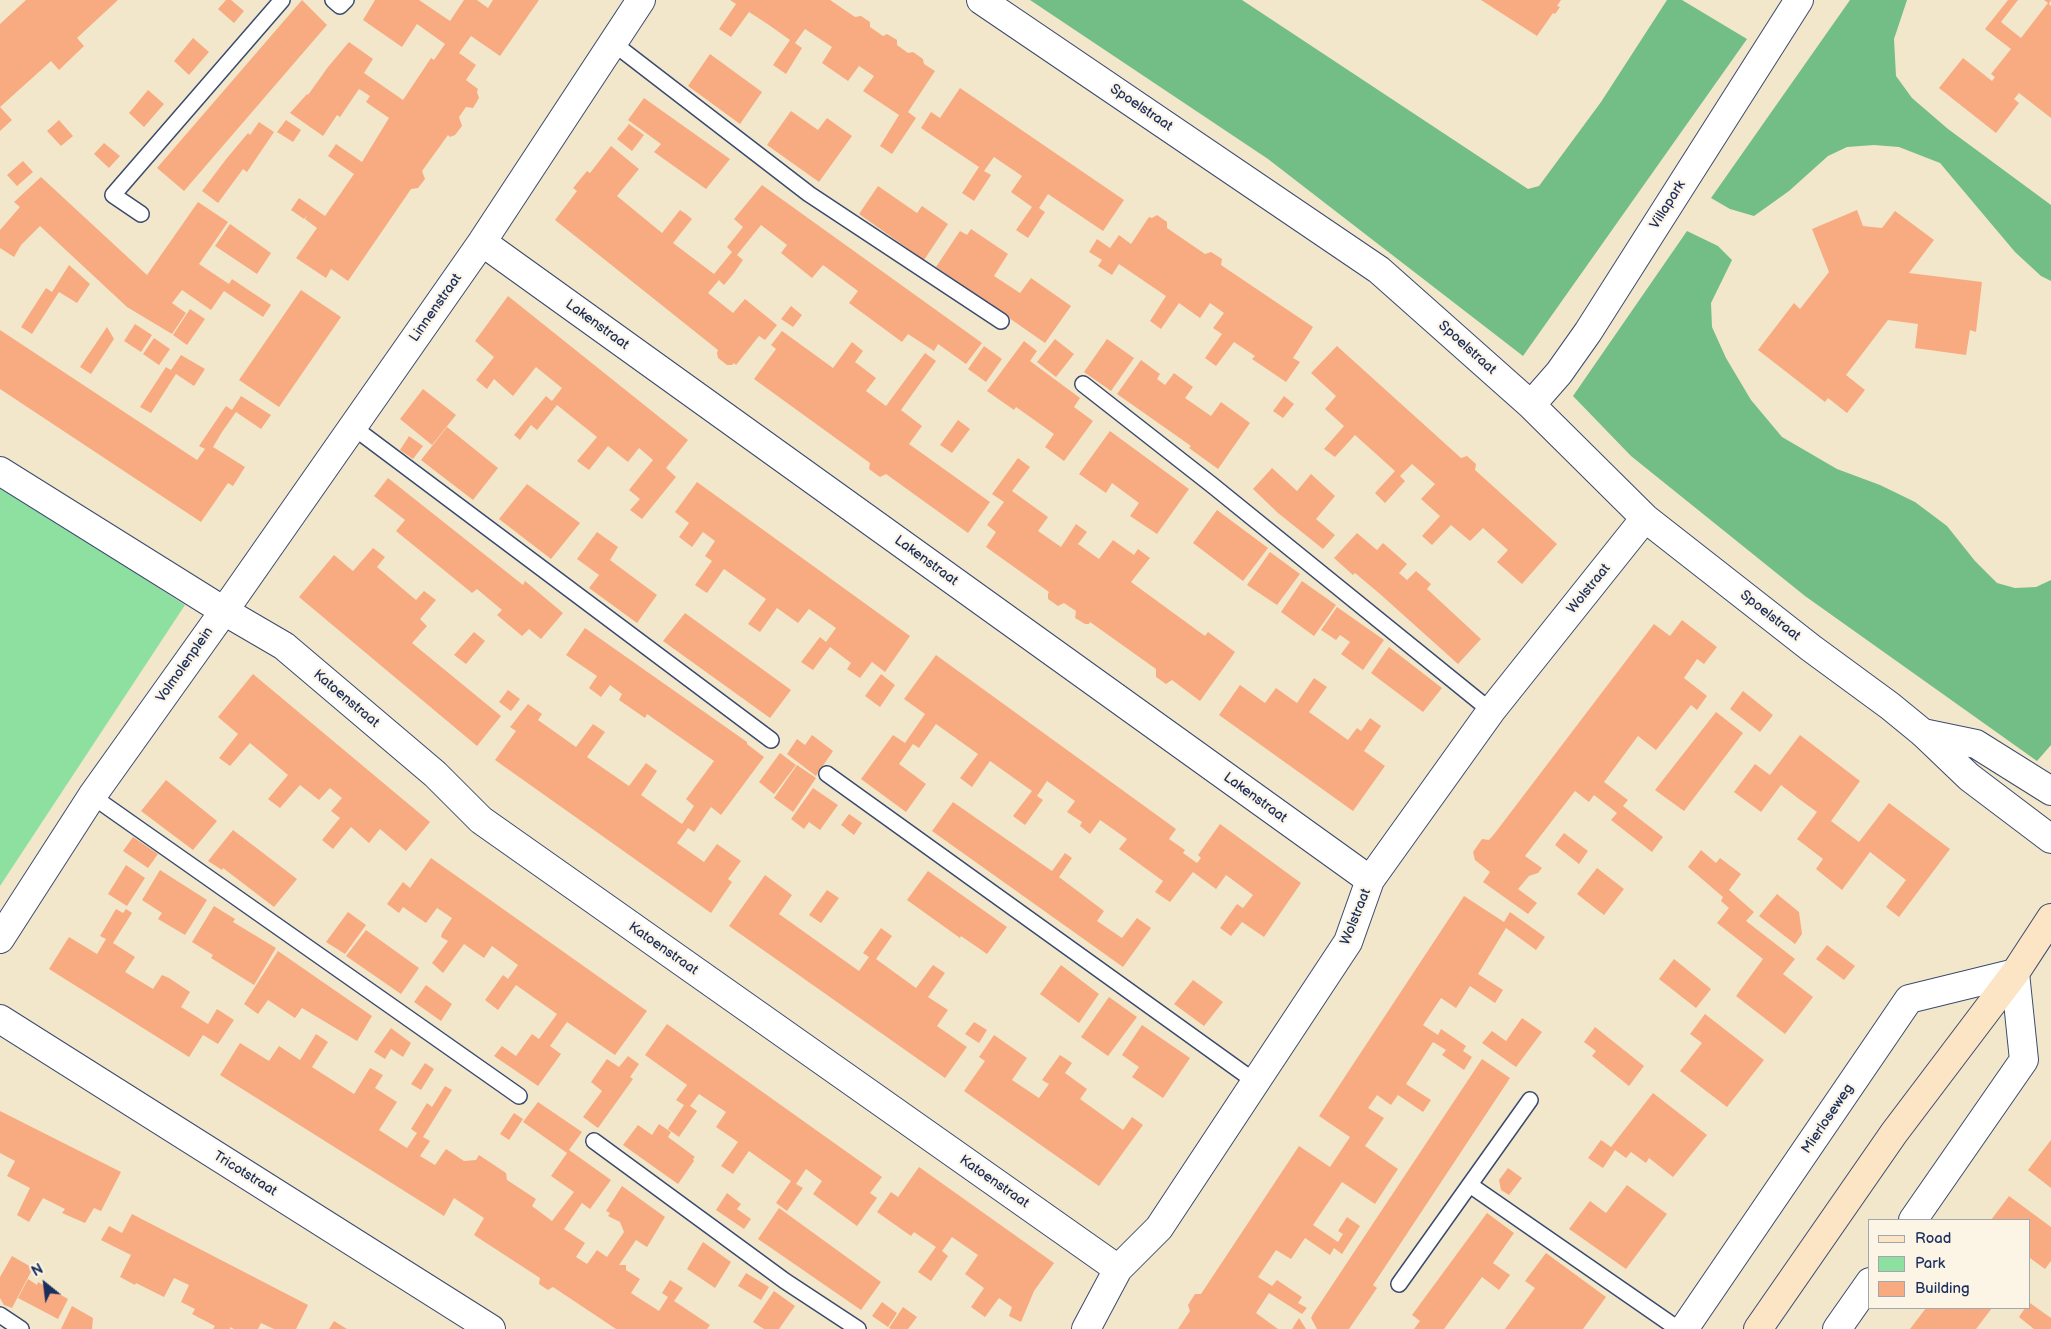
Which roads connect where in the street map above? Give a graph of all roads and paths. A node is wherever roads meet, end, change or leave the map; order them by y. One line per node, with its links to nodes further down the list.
1 (282, 0): 8 (lane)
2 (333, 0): 3 (lane)
3 (346, 0)
4 (641, 0): 7 (street, Linnenstraat)
5 (981, 0): 12 (street, Spoelstraat)
6 (1799, 0): 12 (street, Villapark)
7 (613, 43): 9 (street, Linnenstraat); 10 (lane)
8 (140, 214)
9 (482, 242): 13 (street, Linnenstraat); 24 (street, Lakenstraat)
10 (1002, 321)
11 (1083, 384): 17 (lane)
12 (1531, 405): 15 (street, Spoelstraat)
13 (353, 427): 16 (street, Linnenstraat); 19 (lane)
14 (0, 471): 16 (street)
15 (1645, 518): 17 (street, Wolstraat); 18 (street, Spoelstraat)
16 (224, 612): 22 (street, Volmolenplein); 35 (street, Katoenstraat)
17 (1492, 711): 24 (street, Wolstraat)
18 (1923, 733): 21 (street, Spoelstraat); 23 (street, Spoelstraat)
19 (771, 740)
20 (827, 774): 29 (lane)
21 (2051, 791)
22 (92, 796): 26 (street, Volmolenplein); 30 (lane)
23 (2051, 839)
24 (1370, 880): 29 (street, Wolstraat)
25 (2051, 918): 27 (main road)
26 (0, 939)
27 (2015, 973): 34 (street); 44 (street, Mierloseweg); 45 (main road)
28 (0, 1019): 40 (street, Tricotstraat)
29 (1257, 1083): 35 (street, Wolstraat)
30 (519, 1096)
31 (1530, 1100): 33 (lane)
32 (594, 1141): 41 (lane)
33 (1470, 1185): 36 (lane); 43 (lane)
34 (1914, 1219)
35 (1118, 1269): 42 (street, Wolstraat)
36 (1399, 1284)
37 (1868, 1285): 46 (street)
38 (0, 1315): 39 (lane)
39 (21, 1329)
40 (491, 1329)
41 (858, 1329)
42 (1086, 1329)
43 (1678, 1329)
44 (1684, 1329)
45 (1758, 1329)
46 (1837, 1329)

